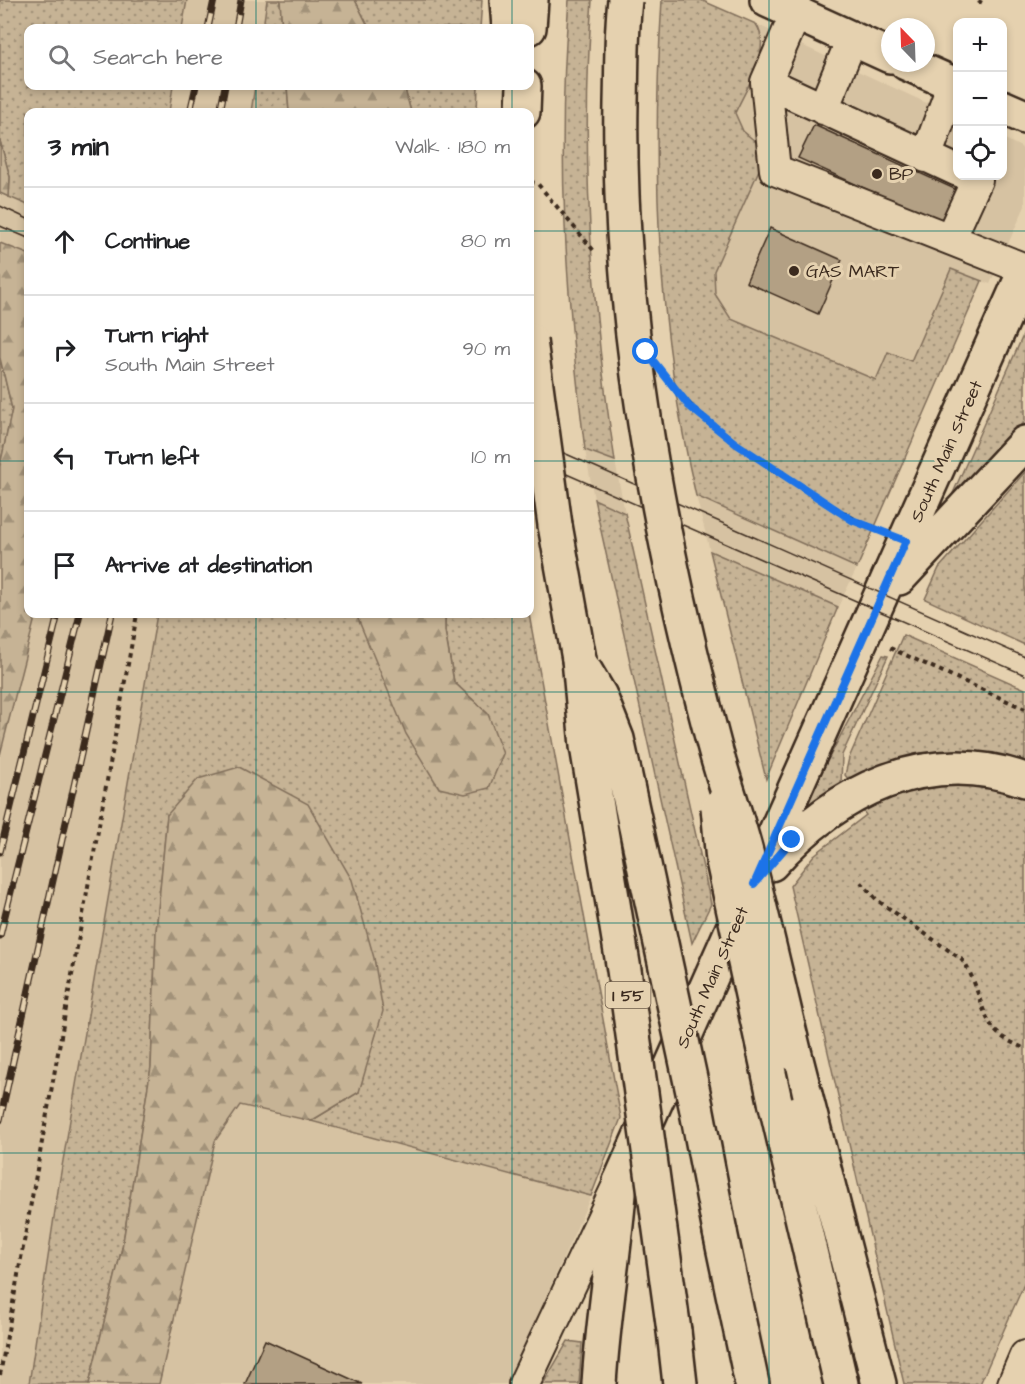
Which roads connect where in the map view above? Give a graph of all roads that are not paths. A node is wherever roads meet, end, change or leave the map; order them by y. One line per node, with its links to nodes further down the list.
1 (507, 0): 6 (main road)
2 (531, 0): 7 (main road)
3 (625, 0): 26 (main road, bridge)
4 (767, 0): 5 (main road)
5 (796, 13): 8 (main road); 11 (street)
6 (509, 24)
7 (529, 24)
8 (852, 39): 9 (main road); 15 (street)
9 (881, 52)
10 (925, 72): 12 (main road)
11 (766, 82): 15 (street); 20 (street)
12 (953, 85)
13 (953, 91): 17 (street)
14 (1007, 109): 16 (main road)
15 (823, 110): 17 (street)
16 (1025, 117)
17 (926, 157): 18 (street)
18 (953, 169)
19 (977, 180): 20 (street)
20 (950, 239): 21 (street)
21 (1025, 270): 24 (main road, South Main Street)
22 (534, 378): 25 (main road, I 55, bridge)
23 (1025, 443): 24 (main road)
24 (883, 594): 28 (main road, South Main Street)
25 (579, 659): 33 (main road, I 55, bridge); 34 (main road, I 55, bridge)
26 (712, 737): 35 (main road, bridge); 36 (main road, bridge)
27 (1025, 780): 28 (main road)
28 (754, 884): 29 (main road, South Main Street)
29 (620, 1182): 31 (street, South Main Street); 32 (main road)
30 (1025, 1356): 37 (street)
31 (524, 1384)
32 (599, 1384)
33 (680, 1384)
34 (752, 1384)
35 (841, 1384)
36 (879, 1384)
37 (1012, 1384)

